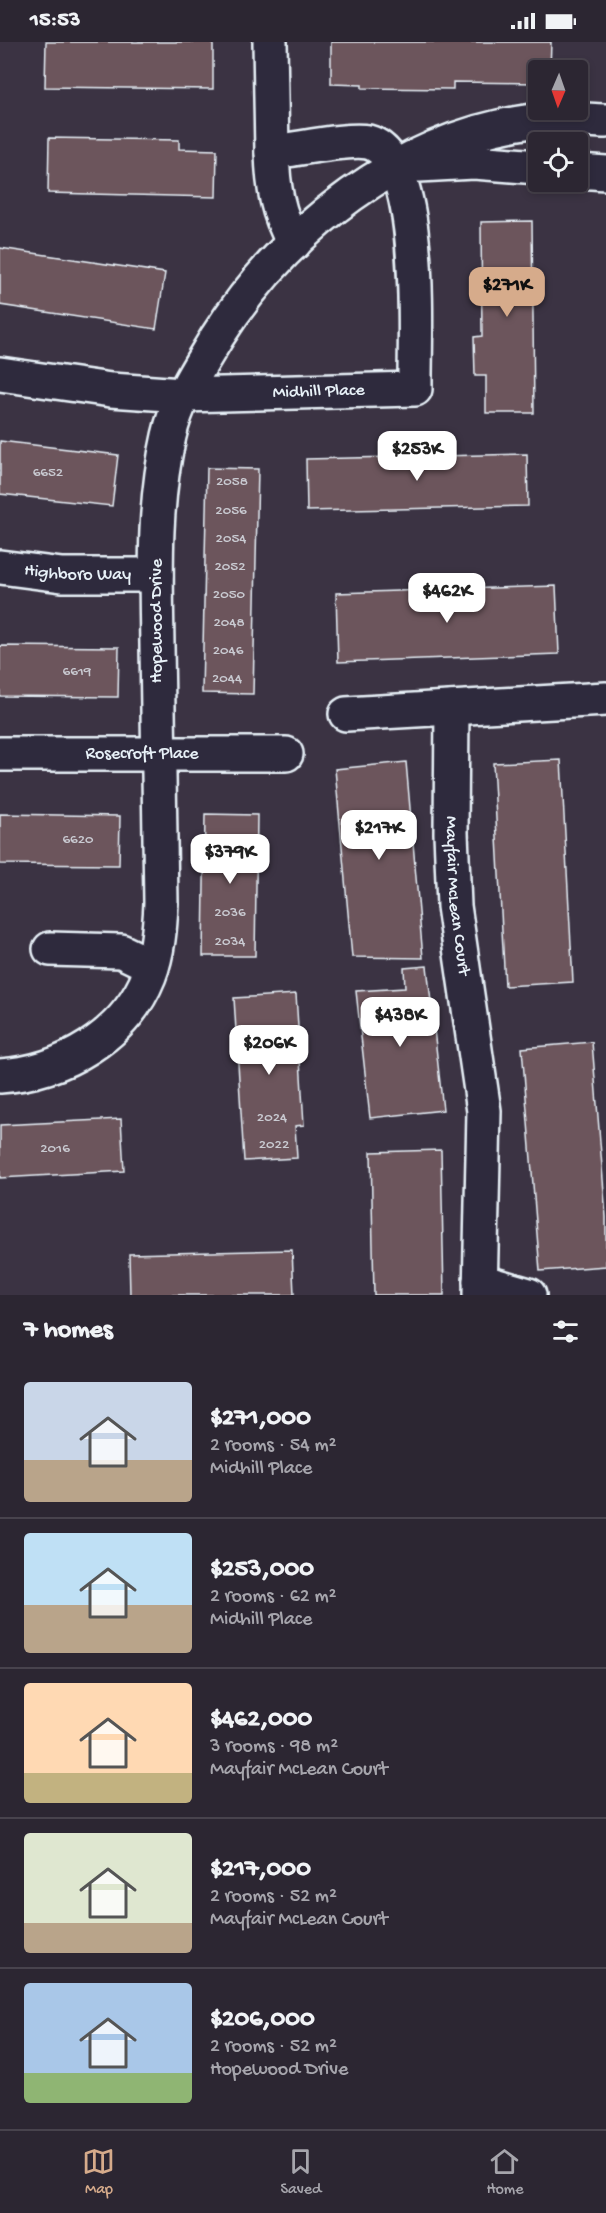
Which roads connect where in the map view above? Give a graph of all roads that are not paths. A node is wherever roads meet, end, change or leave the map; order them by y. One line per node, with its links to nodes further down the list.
1 (270, 42): 3 (street)
2 (606, 121): 5 (street, Hopewood Drive)
3 (272, 152): 5 (street); 8 (street)
4 (528, 166): 5 (street, Hopewood Drive)
5 (396, 168): 8 (street, Hopewood Drive); 10 (street, Midhill Place)
6 (588, 172): 7 (street)
7 (606, 173)
8 (294, 243): 10 (street, Hopewood Drive)
9 (0, 374): 10 (street, Midhill Place)
10 (183, 395): 12 (street, Hopewood Drive)
11 (0, 567): 12 (street, Highboro Way)
12 (156, 575): 18 (street, Hopewood Drive)
13 (606, 699): 14 (street)
14 (452, 708): 15 (street); 22 (street, Mayfair McLean Court)
15 (346, 714)
16 (286, 753): 18 (street, Rosecroft Place)
17 (0, 754): 18 (street, Rosecroft Place)
18 (158, 755): 20 (street, Hopewood Drive)
19 (50, 950): 20 (street)
20 (152, 966): 21 (street, Hopewood Drive)
21 (0, 1077)
22 (480, 1288): 23 (street)
23 (529, 1295)

